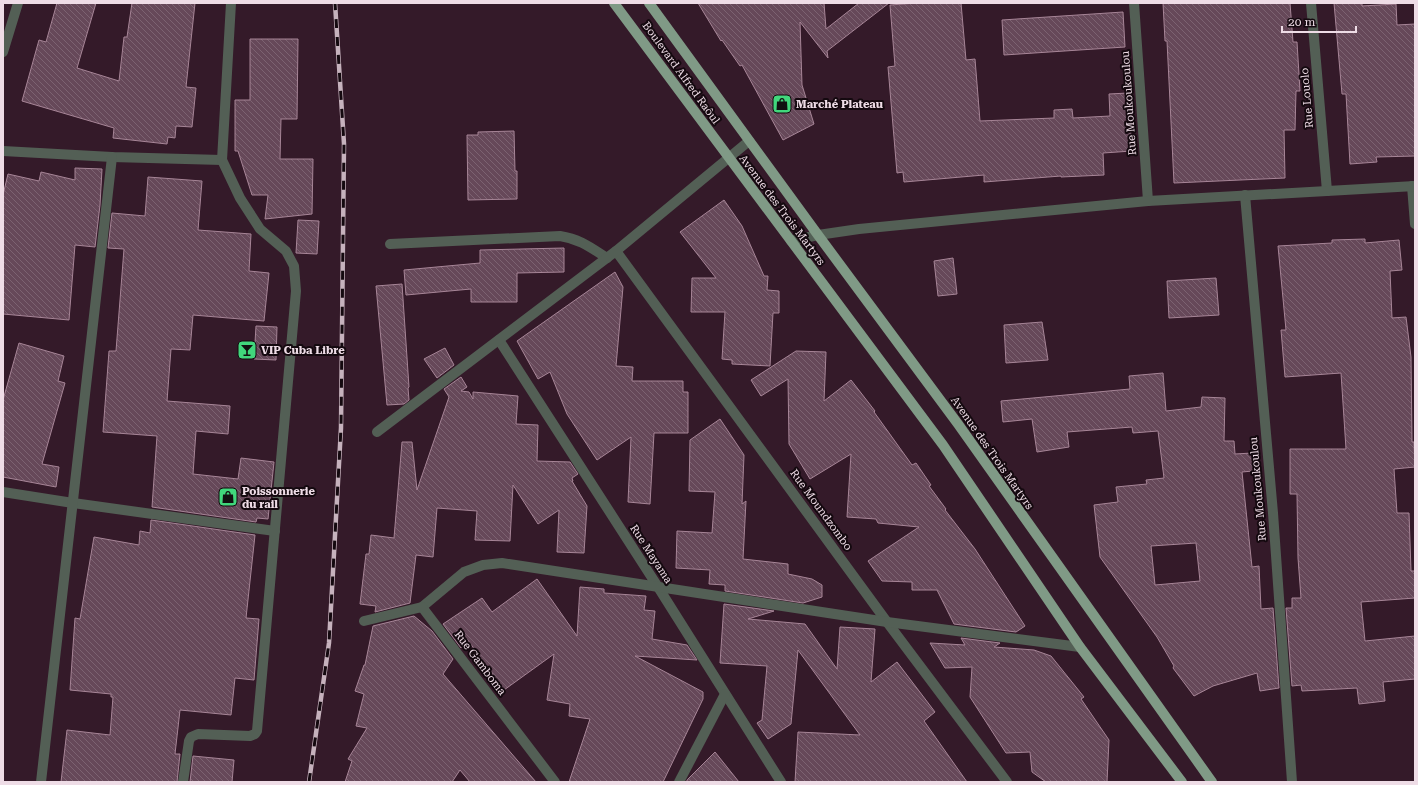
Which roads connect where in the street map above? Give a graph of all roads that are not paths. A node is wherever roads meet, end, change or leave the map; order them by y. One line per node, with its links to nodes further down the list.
1 (18, 3): 7 (street)
2 (231, 3): 12 (street)
3 (614, 3): 11 (main road, Boulevard Alfred Raôul)
4 (649, 3): 8 (main road, Boulevard Alfred Raôul)
5 (1134, 3): 16 (street, Rue Moukoukoulou)
6 (1311, 3): 14 (street, Rue Louolo)
7 (3, 52)
8 (749, 141): 11 (street); 18 (main road, Avenue des Trois Martyrs)
9 (3, 151): 10 (street)
10 (112, 157): 12 (street); 26 (street)
11 (728, 158): 19 (main road, Avenue des Trois Martyrs); 21 (street)
12 (222, 160): 27 (street)
13 (1414, 186): 14 (street); 17 (street)
14 (1327, 191): 15 (street)
15 (1245, 195): 16 (street); 42 (street, Rue Moukoukoulou)
16 (1148, 201): 18 (street)
17 (1415, 224)
18 (818, 235): 19 (street); 41 (main road, Avenue des Trois Martyrs)
19 (791, 241): 32 (main road, Avenue des Trois Martyrs)
20 (390, 244): 22 (street)
21 (616, 251): 22 (street); 31 (street, Rue Moundzombo)
22 (607, 258): 23 (street)
23 (499, 340): 24 (street); 28 (street, Rue Mayama)
24 (377, 432)
25 (3, 492): 26 (street)
26 (73, 503): 27 (street); 34 (street)
27 (275, 531): 35 (street)
28 (658, 587): 29 (street); 31 (street); 33 (street, Rue Mayama)
29 (422, 607): 30 (street); 36 (street, Rue Gamboma)
30 (364, 621)
31 (887, 622): 32 (street); 39 (street, Rue Moundzombo)
32 (1080, 647): 40 (main road, Avenue des Trois Martyrs)
33 (725, 694): 37 (street); 38 (street, Rue Mayama)
34 (41, 782)
35 (183, 782)
36 (555, 782)
37 (678, 782)
38 (782, 782)
39 (1007, 782)
40 (1182, 782)
41 (1212, 782)
42 (1292, 782)

